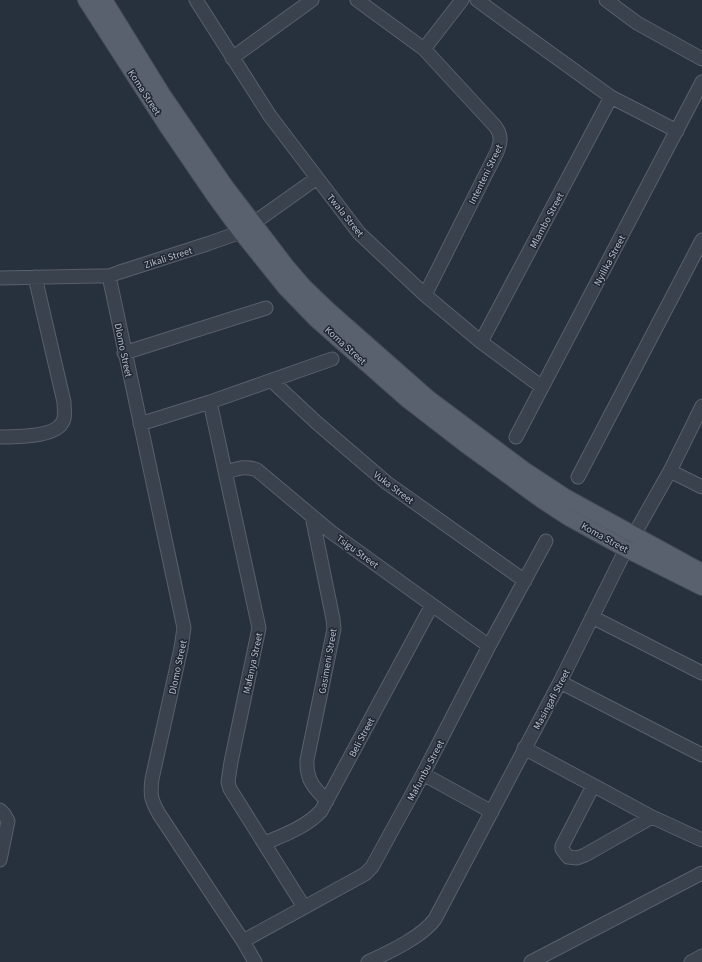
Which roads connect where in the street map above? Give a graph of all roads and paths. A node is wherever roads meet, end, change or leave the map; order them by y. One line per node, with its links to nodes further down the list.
1 (86, 0): 16 (main road, Koma Street)
2 (104, 0): 16 (main road, Koma Street)
3 (196, 0): 10 (street, Twala Street)
4 (312, 0): 10 (street)
5 (357, 0): 9 (street, Intenteni Street)
6 (462, 0): 9 (street)
7 (477, 0): 13 (street)
8 (606, 0): 11 (street)
9 (424, 50): 21 (street, Intenteni Street)
10 (232, 58): 15 (street, Twala Street)
11 (702, 60)
12 (702, 82): 14 (street, Nyilika Street)
13 (611, 98): 14 (street); 23 (street, Mlambo Street)
14 (676, 131): 27 (street, Nyilika Street)
15 (317, 178): 16 (street, Zikali Street); 21 (street, Twala Street)
16 (248, 228): 18 (street, Zikali Street); 39 (main road, Koma Street)
17 (702, 240): 35 (street)
18 (109, 276): 19 (street, Zikali Street); 24 (street, Dlomo Street)
19 (35, 277): 20 (street, Zikali Street); 31 (street)
20 (0, 278)
21 (425, 295): 23 (street, Twala Street)
22 (266, 308): 24 (street)
23 (481, 342): 27 (street, Twala Street)
24 (124, 353): 30 (street, Dlomo Street)
25 (332, 359): 26 (street)
26 (272, 381): 28 (street); 41 (street, Vuka Street)
27 (542, 387): 32 (street, Nyilika Street)
28 (210, 402): 30 (street); 34 (street, Mafanya Street)
29 (702, 406): 33 (street, Masingafi Street)
30 (140, 424): 61 (street, Dlomo Street)
31 (0, 437)
32 (516, 437)
33 (670, 471): 36 (street); 39 (street, Masingafi Street)
34 (226, 472): 37 (street, Tsigu Street); 57 (street, Mafanya Street)
35 (578, 476)
36 (702, 487)
37 (312, 516): 43 (street, Tsigu Street); 52 (street, Gasimeni Street)
38 (546, 540): 41 (street, Mafumbu Street)
39 (630, 543): 40 (main road, Koma Street); 42 (main road, Koma Street); 44 (street, Masingafi Street)
40 (702, 572)
41 (525, 581): 45 (street, Mafumbu Street)
42 (702, 587)
43 (432, 605): 45 (street, Tsigu Street); 52 (street, Beli Street)
44 (592, 617): 46 (street); 47 (street, Masingafi Street)
45 (490, 646): 50 (street, Mafumbu Street)
46 (702, 673)
47 (560, 682): 48 (street, Masingafi Street); 49 (street)
48 (524, 748): 51 (street); 54 (street, Masingafi Street)
49 (702, 755)
50 (423, 774): 54 (street); 60 (street, Mafumbu Street)
51 (593, 786): 55 (street); 55 (street)
52 (327, 800): 57 (street, Beli Street)
53 (0, 810): 58 (street)
54 (492, 812): 63 (street, Masingafi Street)
55 (652, 817): 56 (street)
56 (702, 840)
57 (265, 843): 60 (street, Mafanya Street)
58 (0, 860)
59 (702, 872): 65 (street)
60 (304, 907): 61 (street, Mafumbu Street)
61 (243, 941): 64 (street, Dlomo Street)
62 (702, 956): 66 (street)
63 (372, 961)
64 (255, 962)
65 (531, 962)
66 (691, 962)

